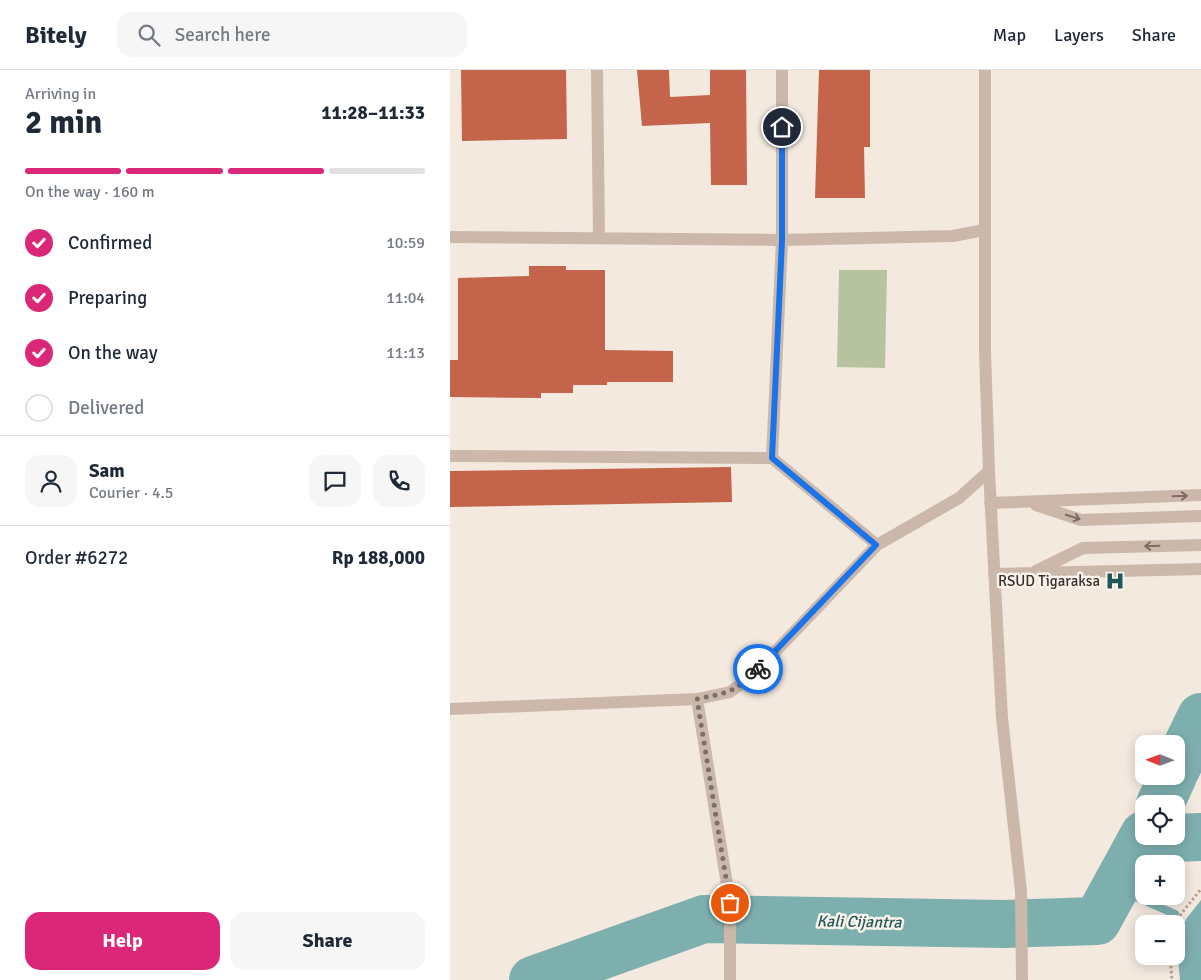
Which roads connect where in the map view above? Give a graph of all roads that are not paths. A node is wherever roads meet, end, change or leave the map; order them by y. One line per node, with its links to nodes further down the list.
1 (597, 70): 6 (street)
2 (782, 70): 7 (street)
3 (985, 70): 4 (street)
4 (984, 230): 7 (street); 10 (street)
5 (450, 237): 6 (street)
6 (599, 238): 7 (street)
7 (782, 240): 9 (street)
8 (450, 456): 9 (street)
9 (772, 458): 15 (street)
10 (989, 471): 13 (street); 15 (street)
11 (1201, 495): 12 (street, one-way to 11)
12 (1027, 502): 13 (street); 14 (street, one-way to 14)
13 (990, 503): 19 (street)
14 (1201, 516)
15 (876, 545): 20 (street)
16 (1201, 545): 18 (street, one-way to 18)
17 (1201, 568): 18 (street)
18 (1032, 573): 19 (street)
19 (994, 574): 23 (street)
20 (697, 699): 21 (street); 22 (street)
21 (450, 709)
22 (730, 980)
23 (1022, 980)

